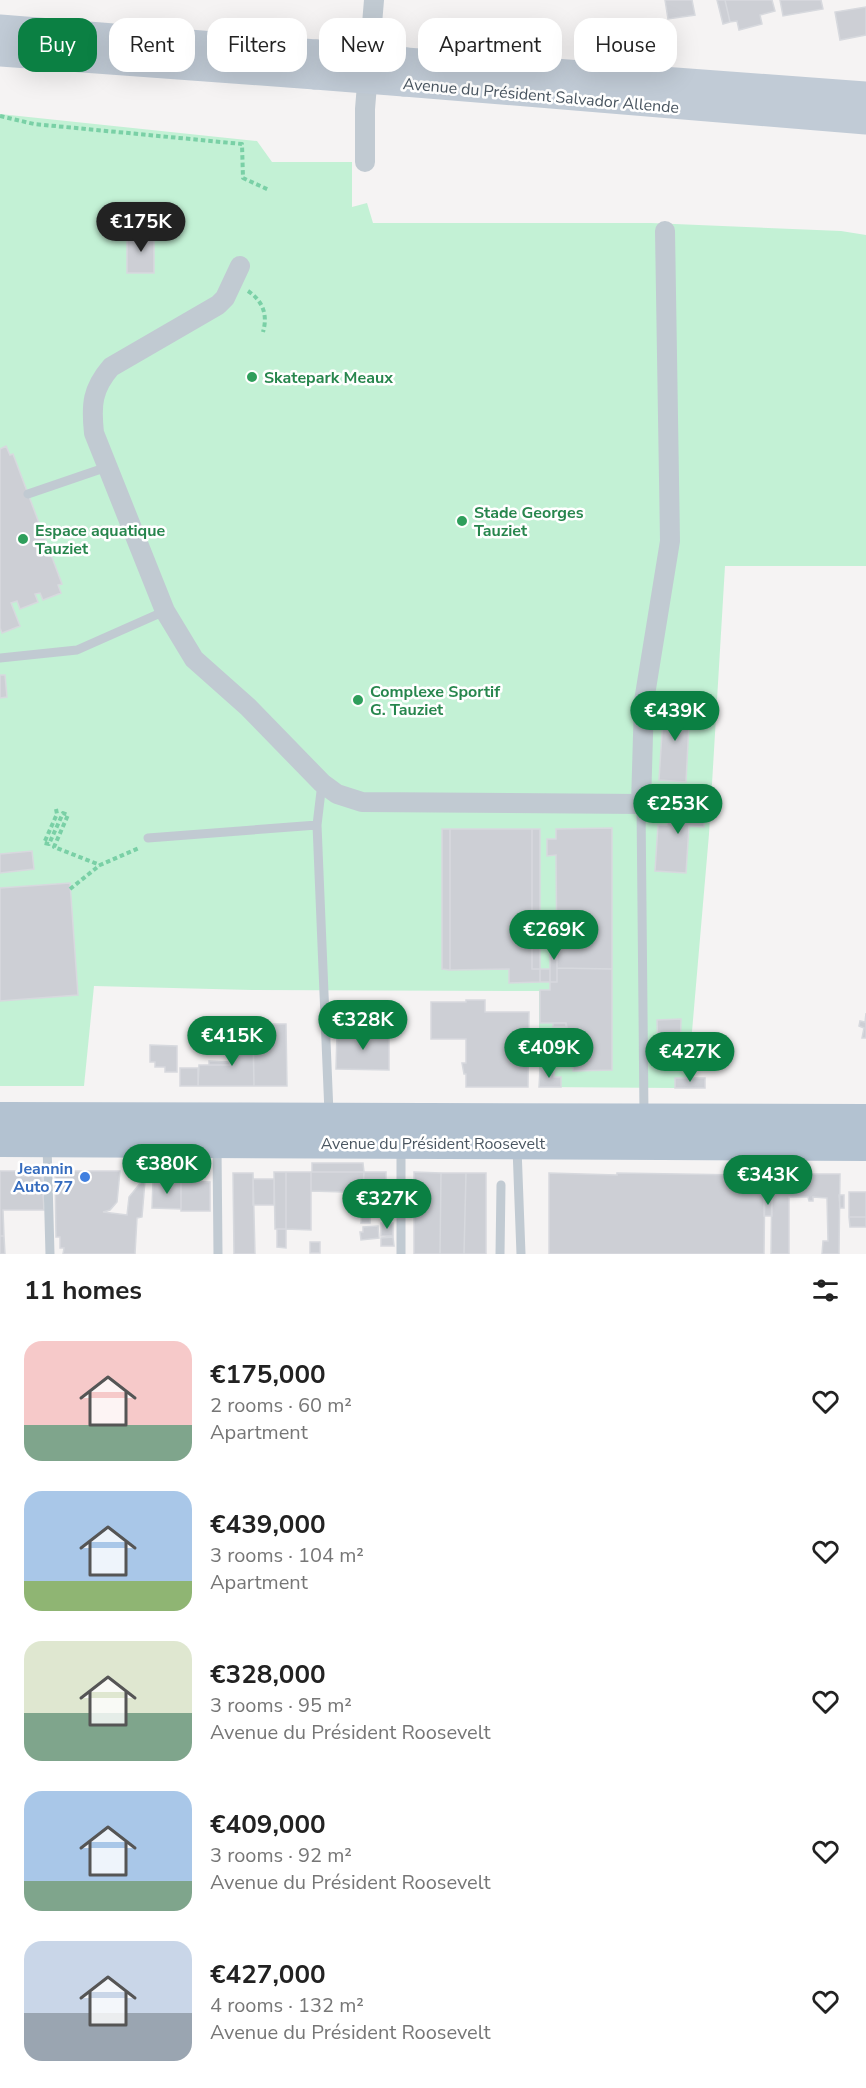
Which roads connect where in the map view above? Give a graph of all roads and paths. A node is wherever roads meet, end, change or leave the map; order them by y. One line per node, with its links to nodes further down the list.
1 (374, 0): 10 (street)
2 (0, 28): 4 (street, Avenue du Président Salvador Allende)
3 (0, 53): 4 (street, Avenue du Président Salvador Allende)
4 (315, 65): 5 (street, Avenue du Président Salvador Allende, bridge)
5 (319, 65)
6 (405, 72): 7 (street, Avenue du Président Salvador Allende); 9 (street, Avenue du Président Salvador Allende)
7 (866, 95)
8 (0, 116): 11 (path)
9 (866, 121)
10 (365, 162)
11 (269, 190)
12 (665, 231): 20 (street)
13 (236, 274): 14 (path); 15 (street)
14 (263, 332)
15 (107, 466): 16 (lane); 17 (street)
16 (28, 494)
17 (165, 611): 18 (lane); 19 (street)
18 (0, 658)
19 (322, 783): 20 (street); 22 (lane)
20 (641, 804): 29 (lane)
21 (56, 809): 24 (path)
22 (317, 825): 23 (lane); 27 (lane)
23 (148, 838): 24 (path)
24 (100, 865): 25 (path)
25 (70, 889)
26 (0, 1118): 27 (main road, Avenue du Président Roosevelt)
27 (329, 1119): 29 (main road, Avenue du Président Roosevelt)
28 (866, 1120): 29 (main road, Avenue du Président Roosevelt)
29 (644, 1121)
30 (0, 1141): 31 (main road, Avenue du Président Roosevelt)
31 (47, 1142): 32 (main road, Avenue du Président Roosevelt); 37 (lane)
32 (216, 1142): 33 (main road, Avenue du Président Roosevelt); 38 (lane)
33 (402, 1143): 34 (main road, Avenue du Président Roosevelt); 39 (lane)
34 (517, 1143): 35 (main road, Avenue du Président Roosevelt); 41 (lane)
35 (866, 1145)
36 (501, 1185): 40 (lane)
37 (50, 1254)
38 (218, 1254)
39 (401, 1254)
40 (500, 1254)
41 (521, 1254)

